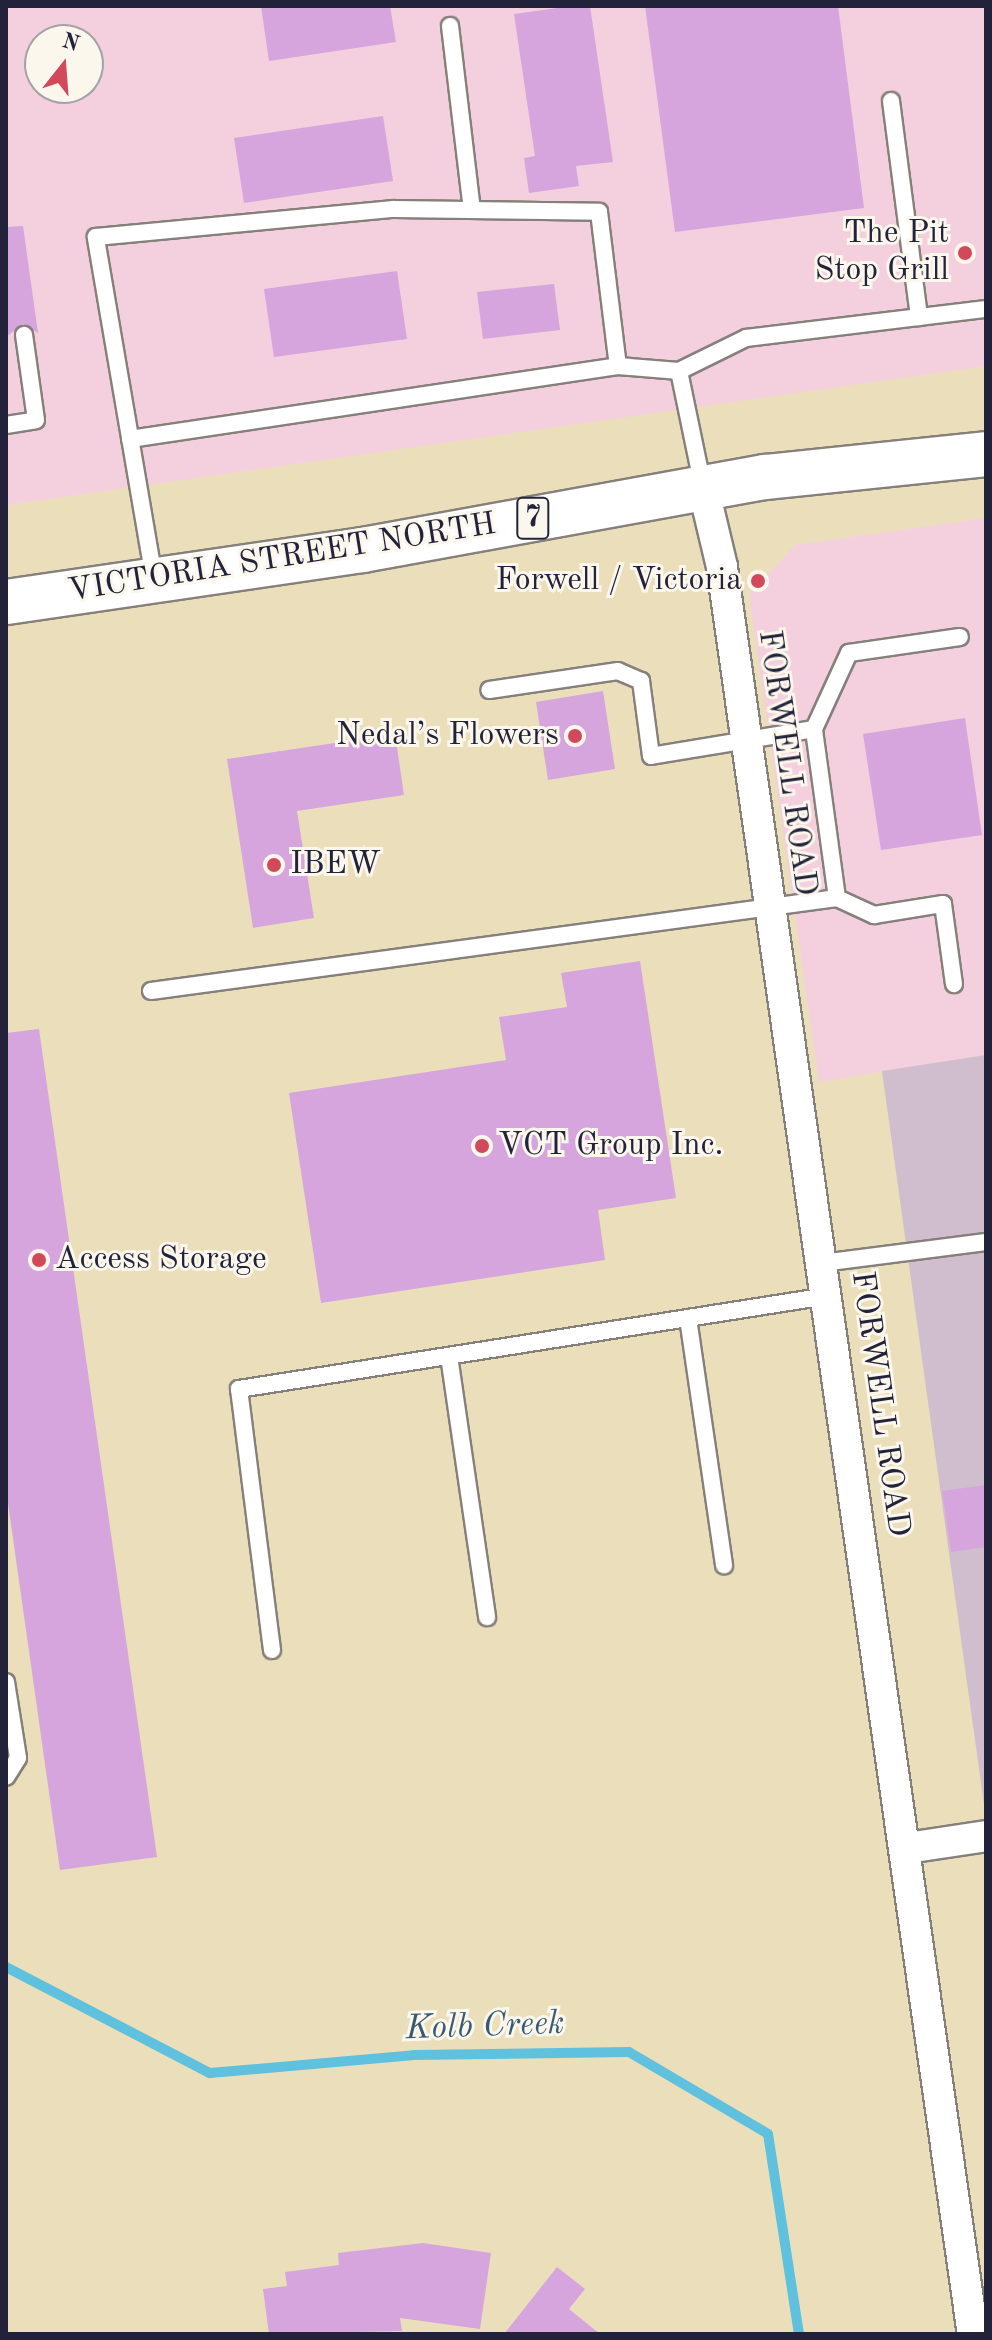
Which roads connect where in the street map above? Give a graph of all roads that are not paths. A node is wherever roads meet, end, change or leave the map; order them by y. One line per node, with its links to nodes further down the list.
1 (450, 26): 3 (lane)
2 (891, 101): 5 (lane)
3 (472, 210): 7 (lane); 10 (lane)
4 (986, 309): 5 (lane)
5 (919, 317): 8 (lane)
6 (24, 335): 9 (lane)
7 (618, 366): 8 (lane); 10 (lane)
8 (679, 371): 12 (lane)
9 (6, 425)
10 (130, 439): 13 (lane)
11 (986, 454): 12 (main road, VICTORIA STREET NORTH / 7)
12 (703, 487): 13 (main road, VICTORIA STREET NORTH / 7); 18 (street, FORWELL ROAD)
13 (154, 580): 14 (main road, VICTORIA STREET NORTH / 7)
14 (6, 602)
15 (960, 637): 17 (lane)
16 (489, 690): 18 (lane)
17 (814, 729): 18 (lane); 19 (lane)
18 (747, 741): 20 (street, FORWELL ROAD)
19 (837, 898): 20 (lane); 21 (lane)
20 (771, 909): 22 (lane); 24 (street, FORWELL ROAD)
21 (954, 984)
22 (151, 991)
23 (986, 1242): 24 (lane)
24 (822, 1263): 25 (street, FORWELL ROAD)
25 (827, 1296): 26 (lane); 34 (street, FORWELL ROAD)
26 (688, 1318): 27 (lane); 28 (lane)
27 (449, 1356): 29 (lane); 30 (lane)
28 (724, 1565)
29 (487, 1617)
30 (272, 1650)
31 (6, 1682): 32 (lane)
32 (6, 1777)
33 (986, 1836): 34 (street)
34 (907, 1848): 35 (street, FORWELL ROAD)
35 (973, 2334)

